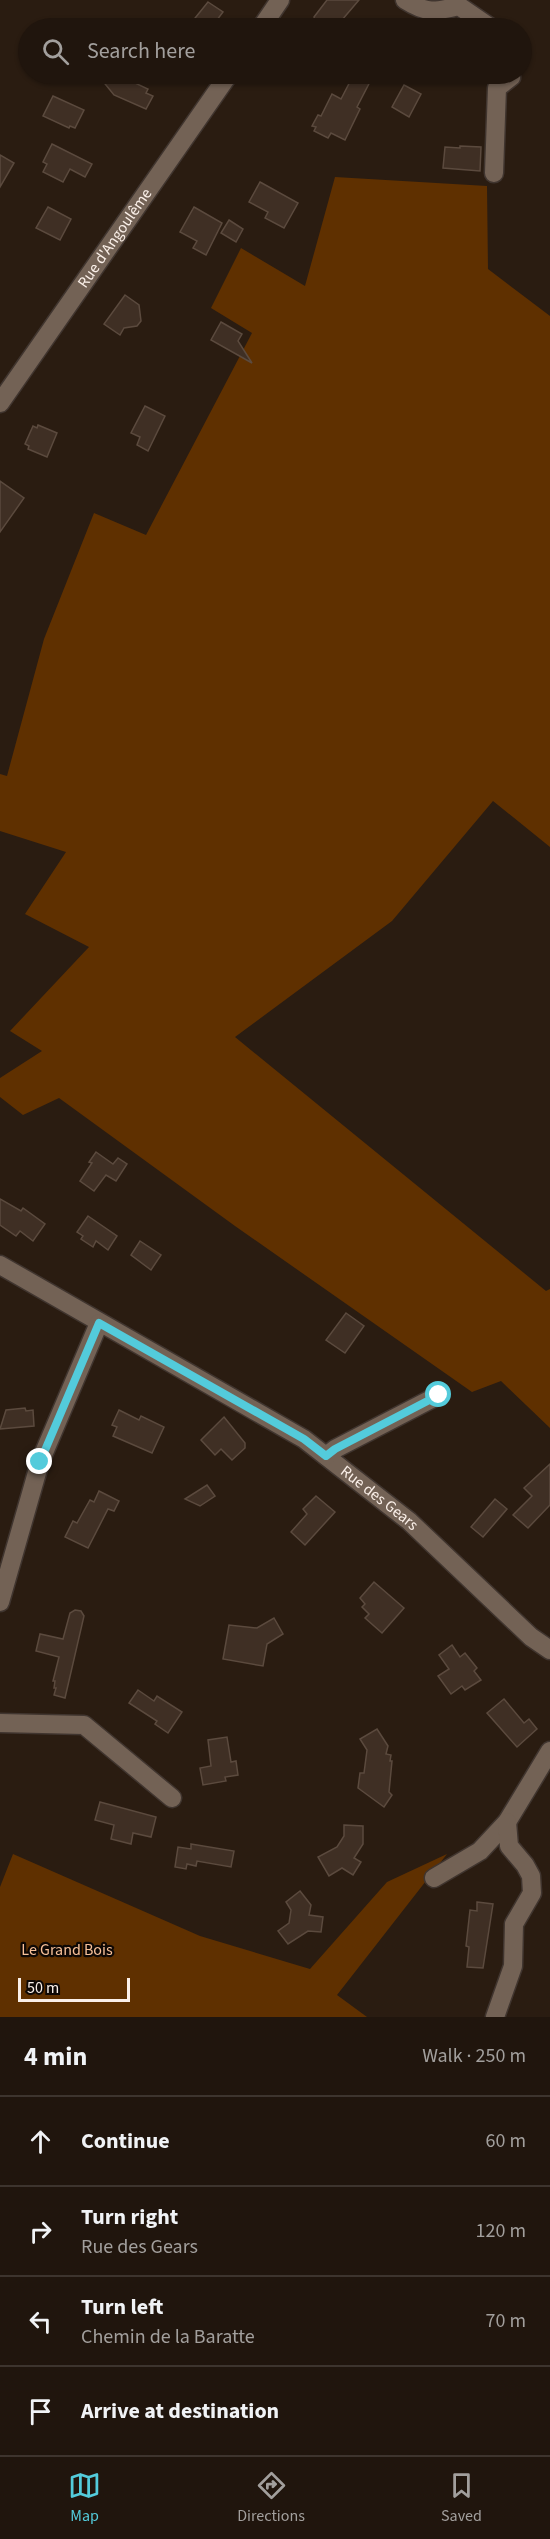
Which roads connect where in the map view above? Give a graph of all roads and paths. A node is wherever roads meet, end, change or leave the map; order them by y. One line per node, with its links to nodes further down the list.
1 (280, 0): 3 (street)
2 (405, 0): 4 (street)
3 (268, 18)
4 (476, 18)
5 (222, 84): 8 (street, Rue d'Angoulême)
6 (502, 84): 7 (street)
7 (494, 173)
8 (0, 403)
9 (0, 1265): 10 (street, Rue des Gears)
10 (99, 1323): 12 (street, Rue des Gears); 13 (street)
11 (439, 1395): 12 (street)
12 (326, 1456): 14 (street, Rue des Gears)
13 (0, 1602)
14 (550, 1650)
15 (0, 1723): 17 (street)
16 (550, 1751): 18 (street)
17 (172, 1797)
18 (507, 1822): 19 (street); 20 (street)
19 (434, 1878)
20 (495, 2017)

